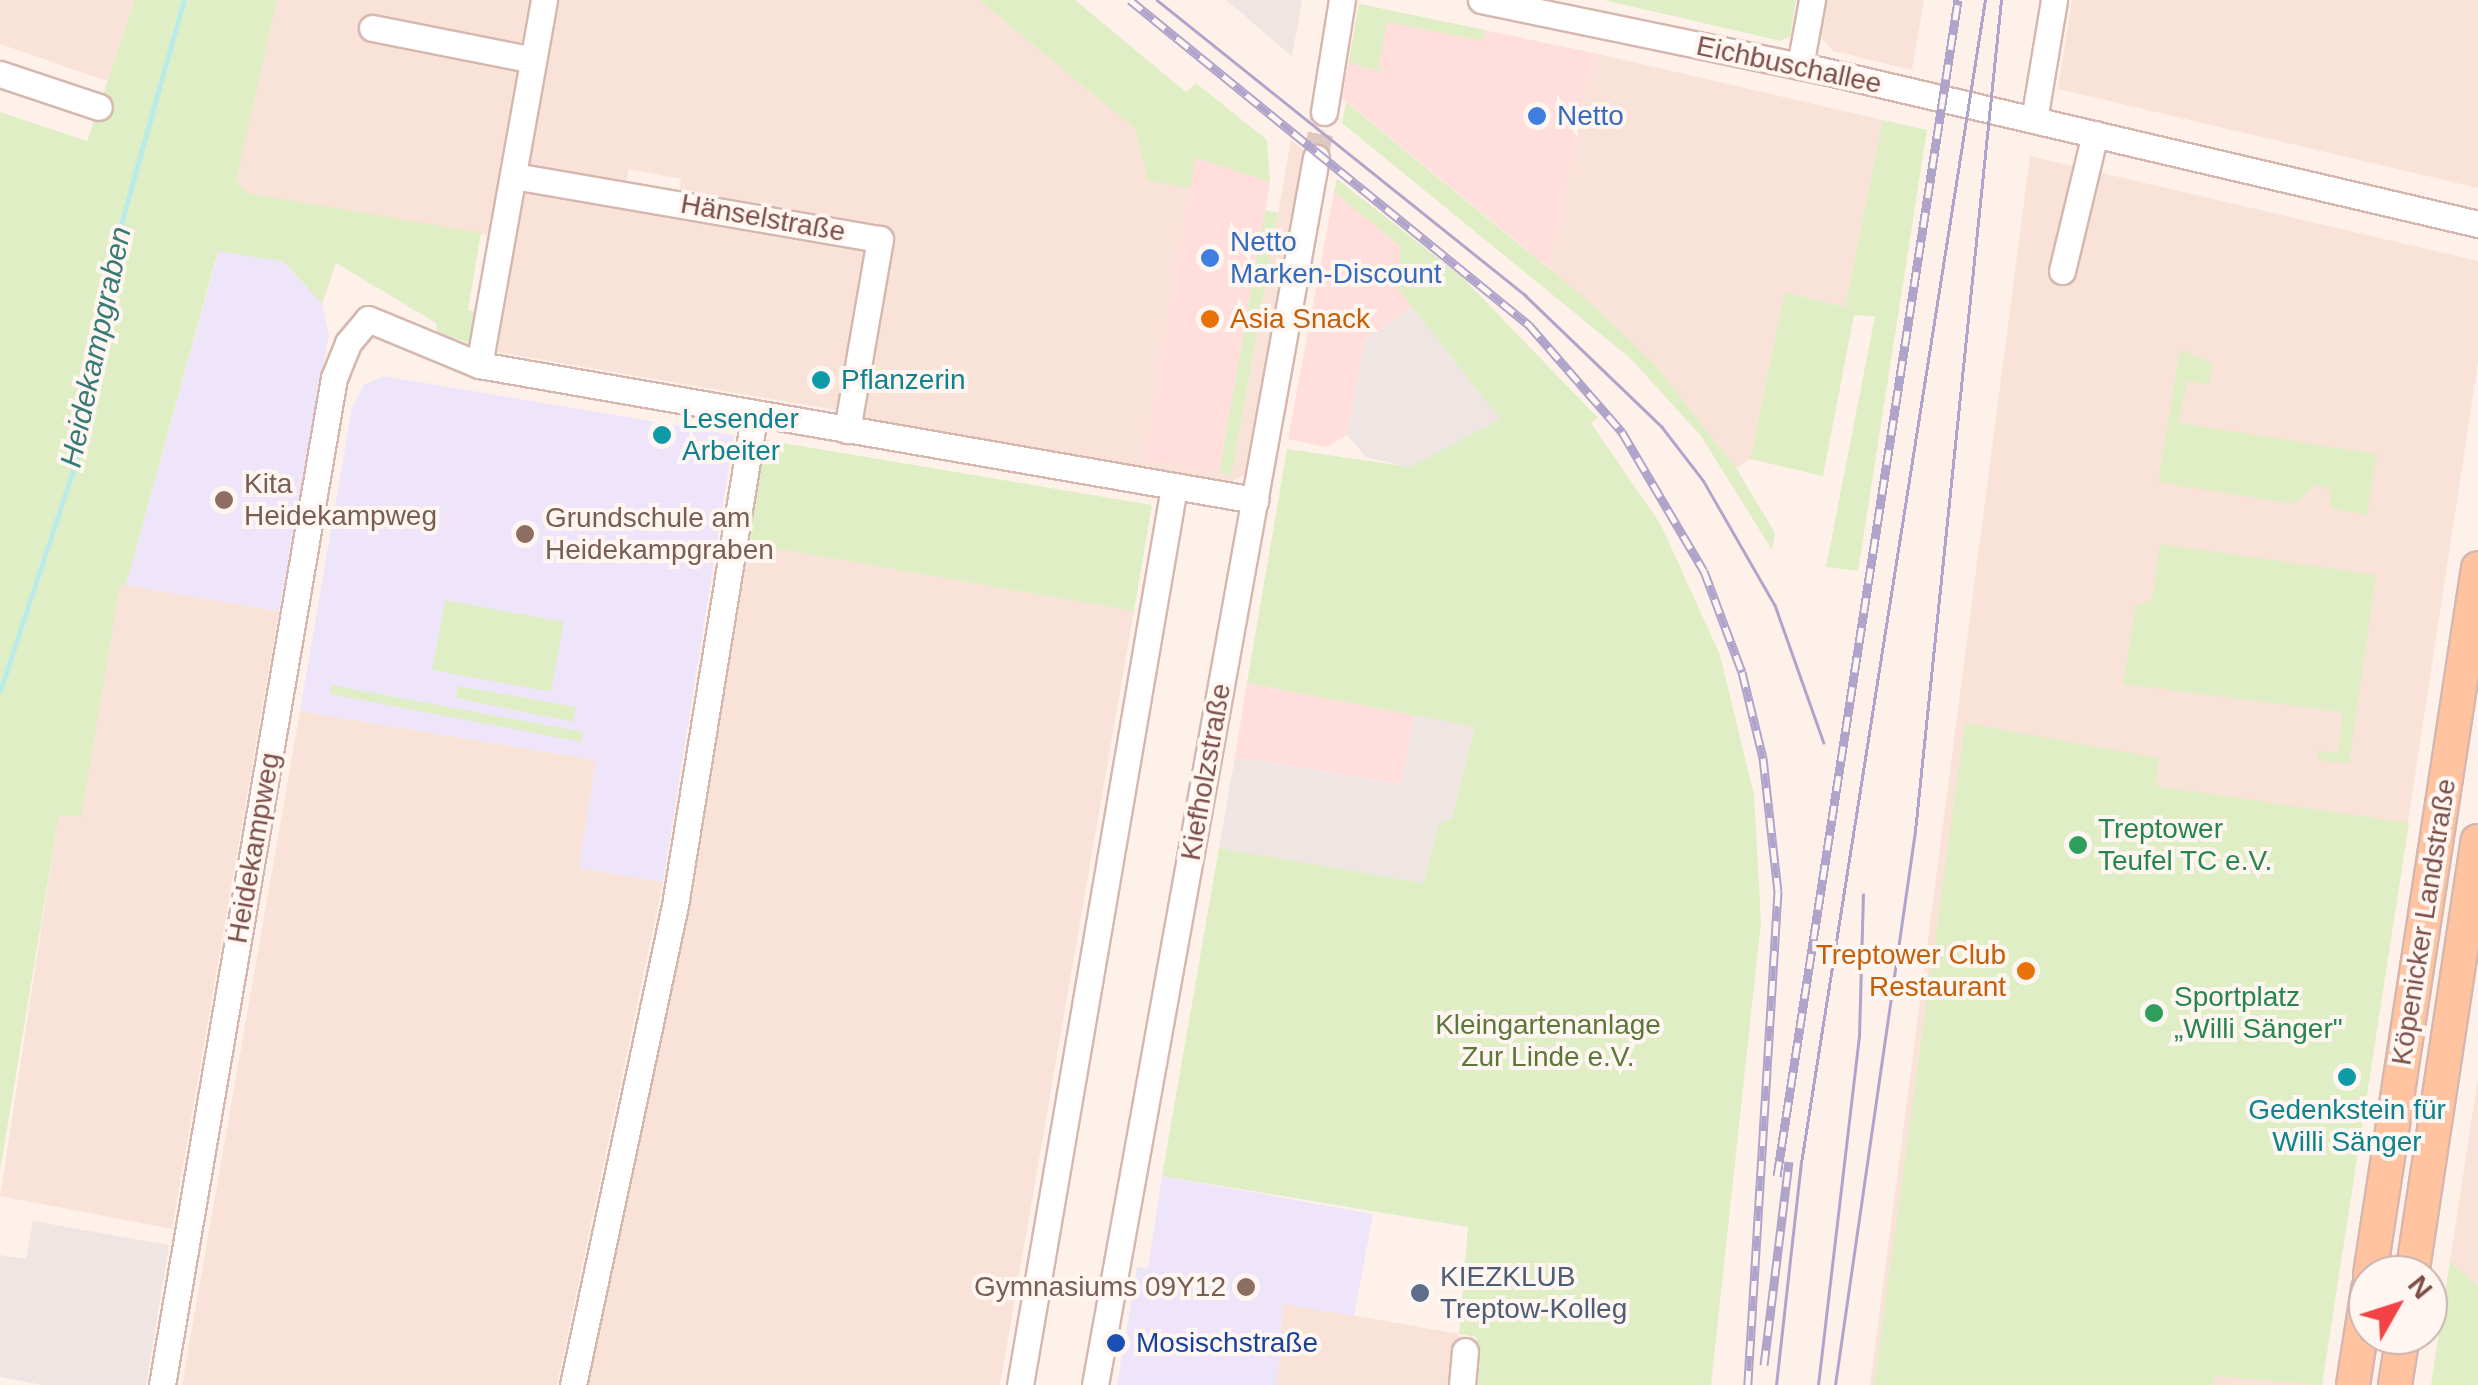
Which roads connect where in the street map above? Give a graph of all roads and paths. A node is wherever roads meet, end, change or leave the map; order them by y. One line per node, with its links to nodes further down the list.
1 (544, 0): 7 (street)
2 (1342, 0): 11 (street)
3 (1482, 0): 8 (street, Eichbuschallee)
4 (1812, 0): 8 (street)
5 (2054, 0): 12 (street)
6 (372, 28): 7 (street)
7 (534, 60): 15 (street)
8 (1800, 66): 12 (street, Eichbuschallee)
9 (0, 74): 10 (street)
10 (99, 108)
11 (1324, 112)
12 (2034, 120): 13 (street, Eichbuschallee)
13 (2095, 134): 16 (street, Eichbuschallee); 17 (street)
14 (1316, 158): 22 (street, Kiefholzstraße)
15 (514, 176): 18 (street); 20 (street, Hänselstraße)
16 (2478, 224)
17 (2062, 271)
18 (479, 365): 19 (street); 30 (street, Heidekampweg)
19 (754, 416): 20 (street); 31 (street)
20 (847, 430): 21 (street)
21 (1174, 487): 22 (street); 32 (street)
22 (1254, 500): 33 (street, Kiefholzstraße)
23 (2478, 568): 25 (main road, Köpenicker Landstraße)
24 (2478, 841): 26 (main road, Köpenicker Landstraße)
25 (2373, 1255)
26 (2415, 1255)
27 (1465, 1351): 34 (street)
28 (2358, 1355): 35 (main road)
29 (2400, 1355): 36 (main road)
30 (162, 1385)
31 (573, 1385)
32 (1020, 1385)
33 (1096, 1385)
34 (1462, 1385)
35 (2353, 1385)
36 (2395, 1385)

